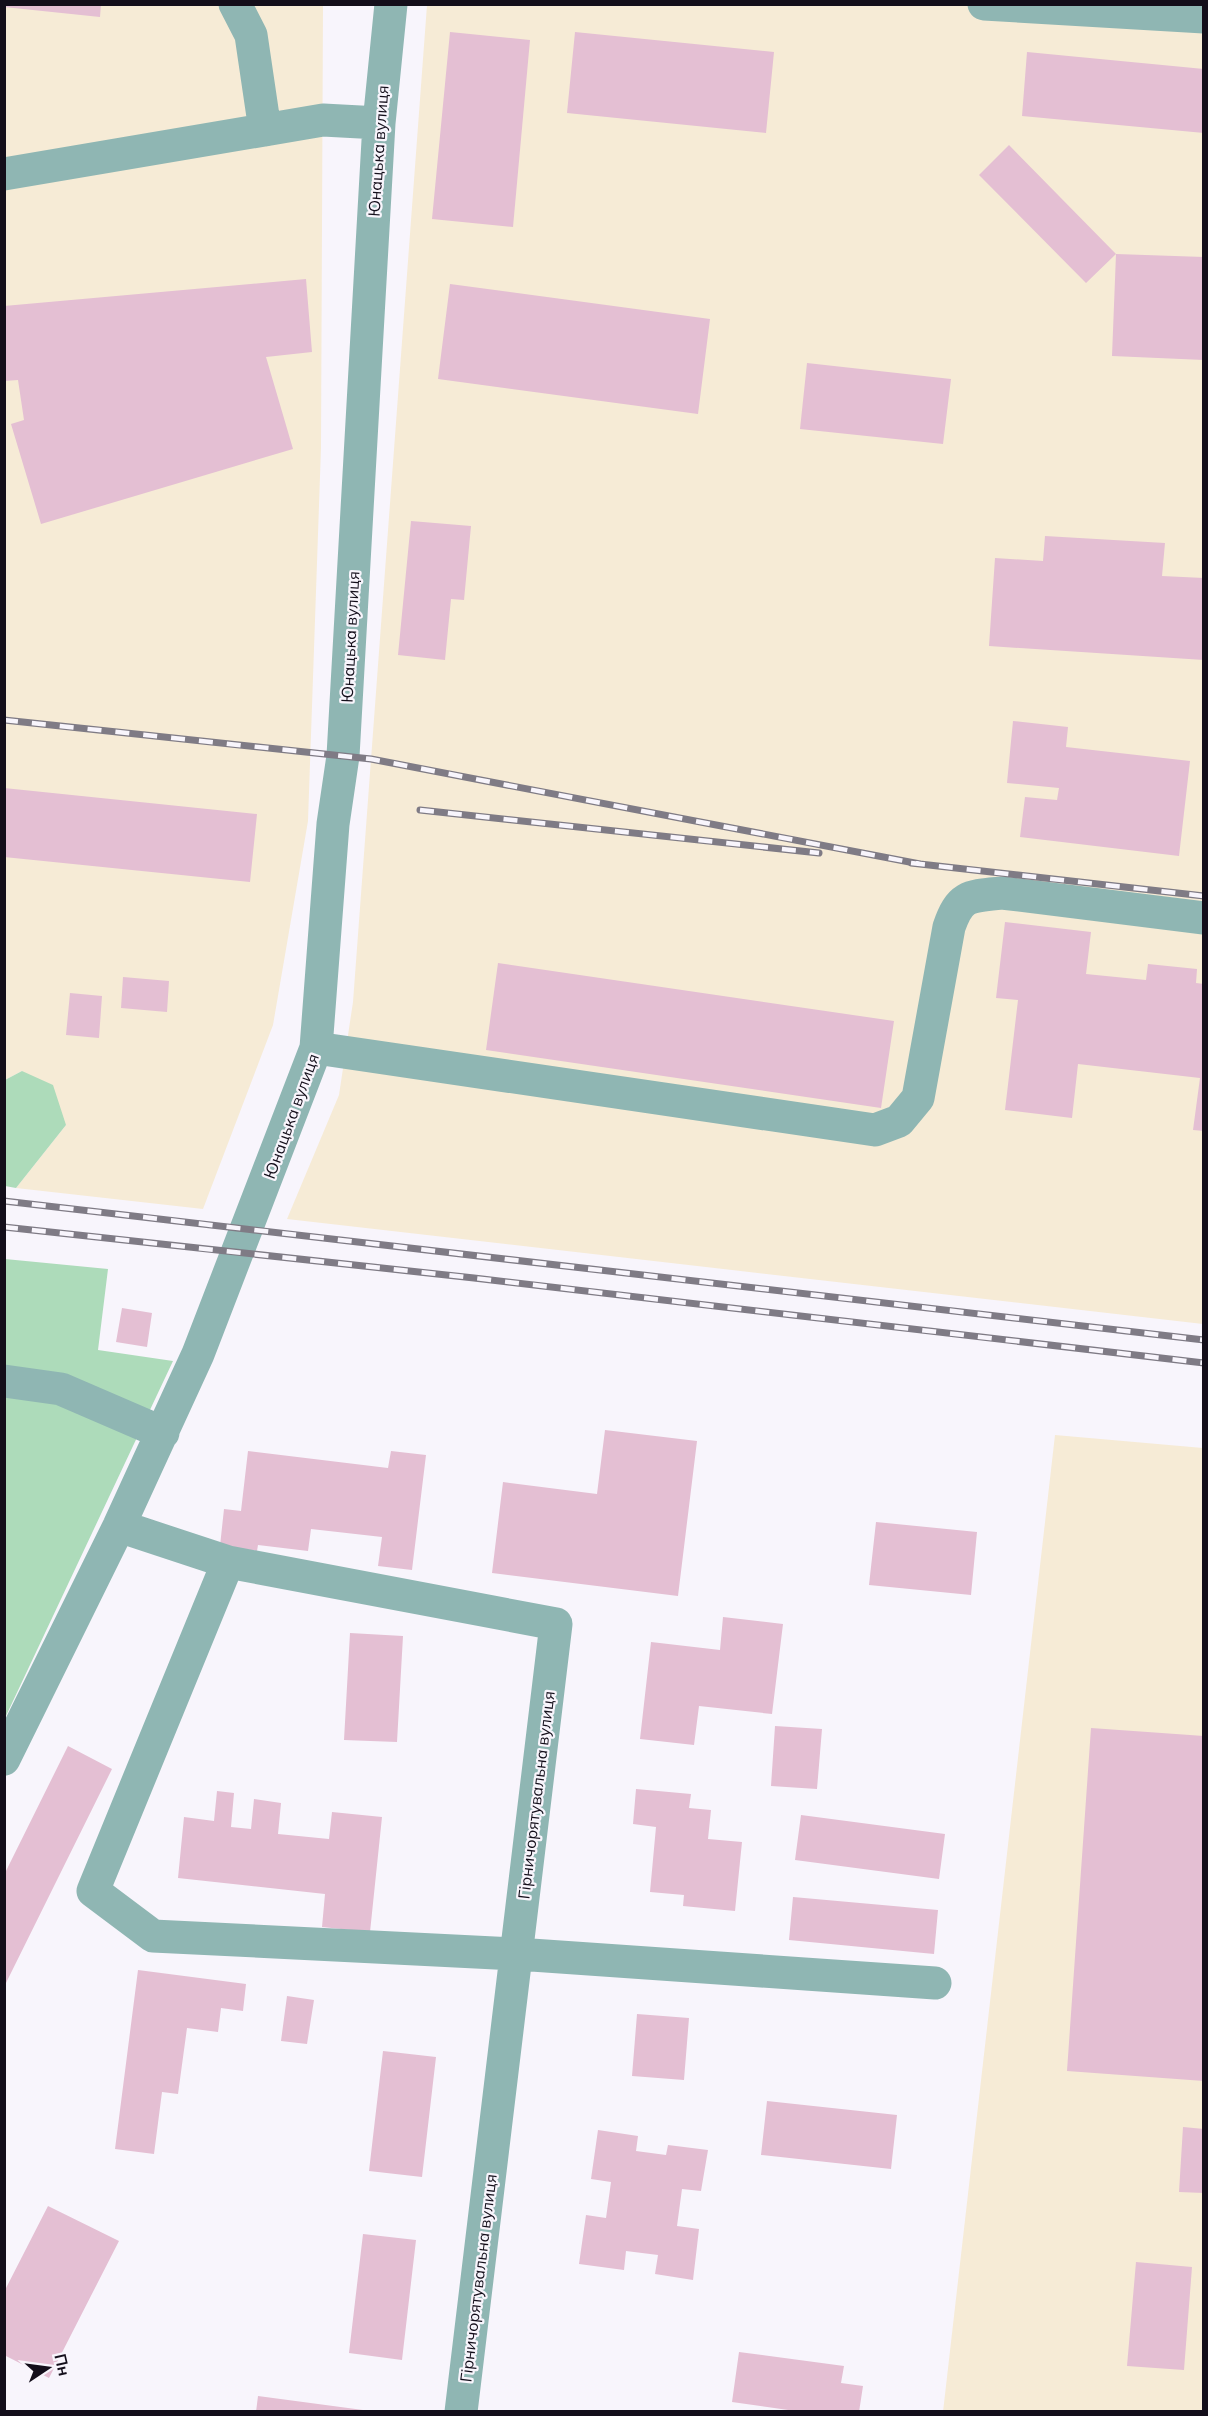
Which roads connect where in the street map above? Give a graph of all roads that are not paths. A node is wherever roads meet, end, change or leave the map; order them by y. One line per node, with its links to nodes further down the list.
1 (235, 4): 6 (street)
2 (391, 4): 5 (street, Юнацька вулиця)
3 (984, 4): 4 (street)
4 (1203, 17)
5 (379, 123): 6 (street); 9 (street, Юнацька вулиця)
6 (265, 129): 7 (street)
7 (4, 174)
8 (1203, 918): 9 (street)
9 (316, 1048): 11 (street, Юнацька вулиця)
10 (4, 1382): 11 (street)
11 (162, 1433): 12 (street, Юнацька вулиця)
12 (119, 1526): 13 (street, Гірничорятувальна вулиця); 14 (street, Юнацька вулиця)
13 (228, 1562): 15 (street, Гірничорятувальна вулиця); 15 (street)
14 (4, 1759)
15 (517, 1954): 16 (street); 17 (street, Гірничорятувальна вулиця)
16 (935, 1983)
17 (461, 2412)

